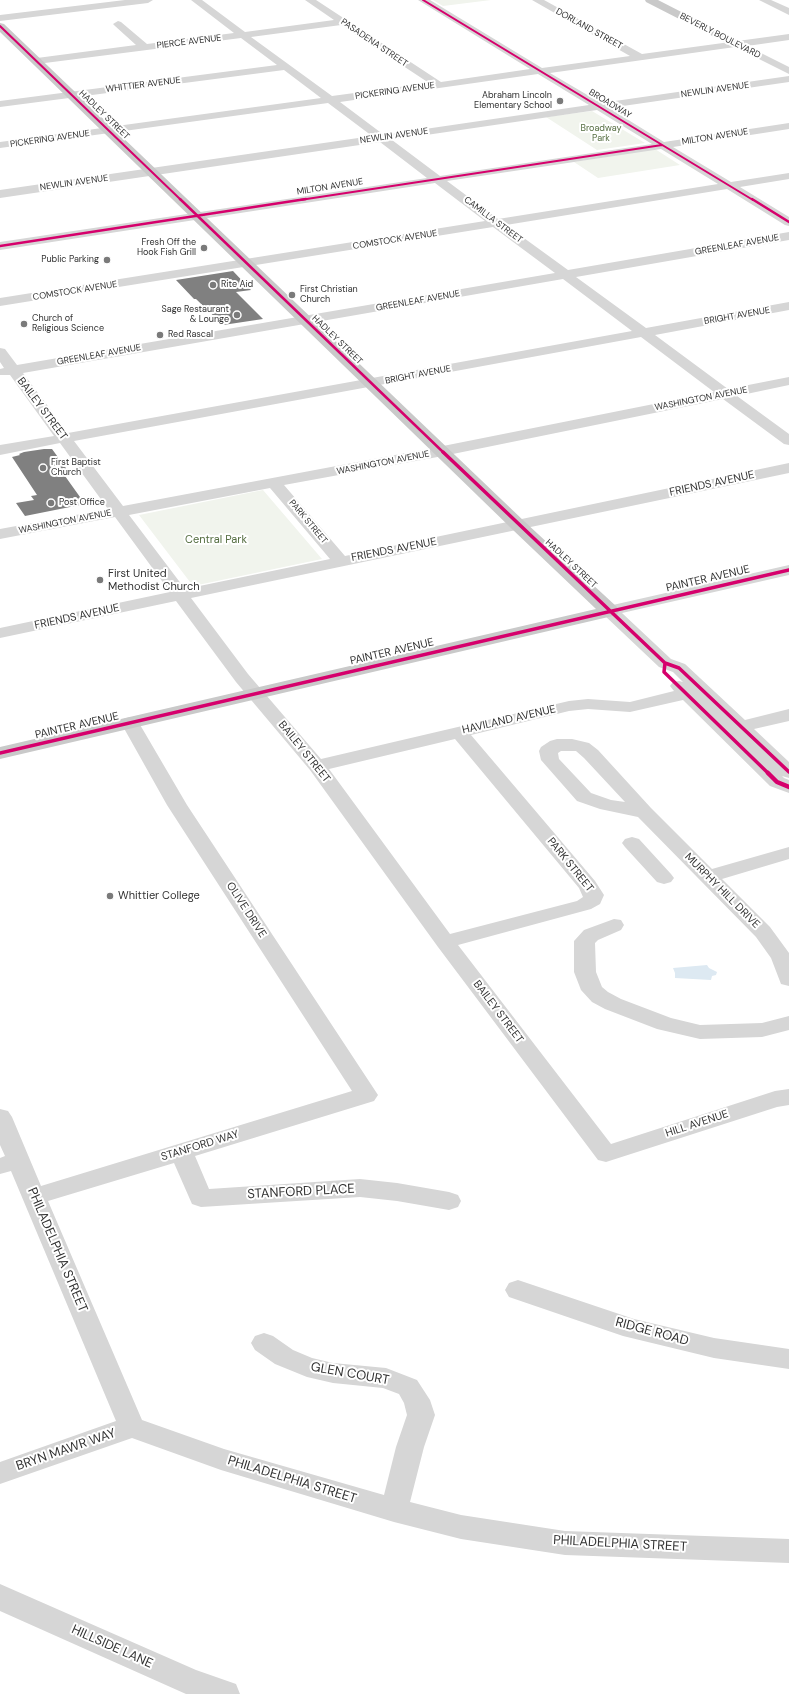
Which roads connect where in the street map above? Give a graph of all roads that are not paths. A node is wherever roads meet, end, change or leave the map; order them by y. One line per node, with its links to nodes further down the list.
1 (148, 0): 9 (street)
2 (196, 0): 13 (street, CAMILLA STREET)
3 (310, 0): 10 (street, PASADENA STREET)
4 (423, 0): 20 (street, BROADWAY)
5 (537, 0): 17 (street, DORLAND STREET)
6 (650, 0): 15 (main road, BEVERLY BOULEVARD)
7 (764, 0): 8 (street)
8 (789, 12)
9 (0, 18)
10 (342, 22): 13 (street, PIERCE AVENUE); 23 (street, PASADENA STREET)
11 (118, 24): 16 (street)
12 (0, 26): 18 (main road, HADLEY STREET)
13 (243, 35): 16 (street, PIERCE AVENUE); 19 (street, CAMILLA STREET)
14 (789, 37): 15 (street, PICKERING AVENUE)
15 (736, 44): 17 (street, PICKERING AVENUE); 21 (street, BEVERLY BOULEVARD)
16 (144, 47): 18 (street, PIERCE AVENUE)
17 (640, 58): 20 (street, PICKERING AVENUE)
18 (36, 61): 24 (main road, HADLEY STREET)
19 (286, 67): 24 (street, WHITTIER AVENUE); 25 (street, CAMILLA STREET)
20 (540, 71): 23 (street, PICKERING AVENUE); 27 (street, BROADWAY)
21 (789, 71)
22 (789, 79): 27 (street, NEWLIN AVENUE)
23 (439, 86): 25 (street, PICKERING AVENUE)
24 (71, 94): 26 (street, WHITTIER AVENUE); 29 (main road, HADLEY STREET)
25 (331, 100): 29 (street, PICKERING AVENUE); 30 (street, CAMILLA STREET)
26 (0, 104)
27 (599, 107): 30 (street, NEWLIN AVENUE); 31 (street, BROADWAY)
28 (789, 126): 31 (street, MILTON AVENUE)
29 (108, 131): 32 (street, PICKERING AVENUE); 33 (main road, HADLEY STREET)
30 (382, 138): 33 (street, NEWLIN AVENUE); 35 (street, CAMILLA STREET)
31 (662, 145): 35 (street, MILTON AVENUE); 36 (street, BROADWAY)
32 (0, 146)
33 (150, 172): 37 (street, NEWLIN AVENUE); 38 (main road, HADLEY STREET)
34 (789, 176): 36 (street, COMSTOCK AVENUE)
35 (437, 179): 38 (street, MILTON AVENUE); 40 (street, CAMILLA STREET)
36 (729, 186): 39 (street, BROADWAY); 40 (street, COMSTOCK AVENUE)
37 (0, 194)
38 (198, 216): 42 (street, MILTON AVENUE); 43 (main road, HADLEY STREET)
39 (789, 222)
40 (497, 224): 43 (street, COMSTOCK AVENUE); 44 (street, CAMILLA STREET)
41 (789, 236): 44 (street, GREENLEAF AVENUE)
42 (0, 246)
43 (246, 264): 45 (street, COMSTOCK AVENUE); 47 (main road, HADLEY STREET)
44 (566, 275): 47 (street, GREENLEAF AVENUE); 48 (street, CAMILLA STREET)
45 (0, 302)
46 (789, 306): 48 (street, BRIGHT AVENUE)
47 (305, 320): 50 (street, GREENLEAF AVENUE); 52 (main road, HADLEY STREET)
48 (644, 333): 52 (street, BRIGHT AVENUE); 53 (street, CAMILLA STREET)
49 (0, 352): 50 (street, BAILEY STREET)
50 (6, 371): 54 (street, BAILEY STREET)
51 (789, 381): 53 (street, WASHINGTON AVENUE)
52 (371, 383): 54 (street, BRIGHT AVENUE); 57 (main road, HADLEY STREET)
53 (726, 394): 55 (street, CAMILLA STREET); 57 (street, WASHINGTON AVENUE)
54 (64, 438): 56 (street, BRIGHT AVENUE); 60 (street, BAILEY STREET)
55 (789, 441)
56 (0, 450)
57 (443, 451): 59 (street, WASHINGTON AVENUE); 61 (main road, HADLEY STREET)
58 (789, 468): 61 (street, FRIENDS AVENUE)
59 (275, 484): 60 (street, WASHINGTON AVENUE); 63 (street, PARK STREET)
60 (120, 512): 62 (street, WASHINGTON AVENUE); 65 (street, BAILEY STREET)
61 (519, 526): 63 (street, FRIENDS AVENUE); 66 (main road, HADLEY STREET)
62 (0, 534)
63 (341, 561): 65 (street, FRIENDS AVENUE)
64 (789, 570): 66 (street, PAINTER AVENUE)
65 (181, 595): 67 (street, FRIENDS AVENUE); 69 (street, BAILEY STREET)
66 (610, 611): 68 (street, HADLEY STREET); 69 (main road, PAINTER AVENUE)
67 (0, 633)
68 (695, 692): 72 (street, HADLEY STREET); 73 (street, HAVILAND AVENUE)
69 (256, 693): 71 (main road, PAINTER AVENUE); 75 (street, BAILEY STREET)
70 (789, 716): 72 (street)
71 (130, 723): 74 (main road, PAINTER AVENUE); 89 (street, OLIVE DRIVE)
72 (733, 729): 76 (street, HADLEY STREET); 77 (street, HADLEY STREET)
73 (459, 732): 75 (street, HAVILAND AVENUE); 86 (street, PARK STREET)
74 (0, 753)
75 (317, 766): 86 (street, BAILEY STREET)
76 (789, 772)
77 (789, 787)
78 (644, 812): 78 (street, MURPHY HILL DRIVE); 80 (street, MURPHY HILL DRIVE)
79 (632, 843): 82 (street)
80 (683, 852): 82 (street); 83 (street, MURPHY HILL DRIVE)
81 (789, 853): 83 (street)
82 (650, 862): 84 (street)
83 (709, 876): 87 (street, MURPHY HILL DRIVE)
84 (664, 878)
85 (614, 925): 88 (street)
86 (445, 942): 93 (street, BAILEY STREET)
87 (789, 979)
88 (789, 1023)
89 (366, 1095): 92 (street, STANFORD WAY)
90 (789, 1097): 93 (street, HILL AVENUE)
91 (0, 1117): 94 (street, PHILADELPHIA STREET)
92 (181, 1152): 95 (street, STANFORD WAY); 96 (street, STANFORD PLACE)
93 (606, 1154)
94 (9, 1164): 95 (street, PHILADELPHIA STREET)
95 (34, 1197): 100 (street, PHILADELPHIA STREET)
96 (449, 1201)
97 (518, 1290): 99 (street, RIDGE ROAD)
98 (264, 1343): 102 (street, GLEN COURT)
99 (789, 1359)
100 (132, 1427): 101 (street, BRYN MAWR WAY); 102 (street, PHILADELPHIA STREET)
101 (0, 1473)
102 (394, 1510): 103 (street, PHILADELPHIA STREET)
103 (789, 1551)
104 (0, 1597): 105 (street, HILLSIDE LANE)
105 (225, 1694)

